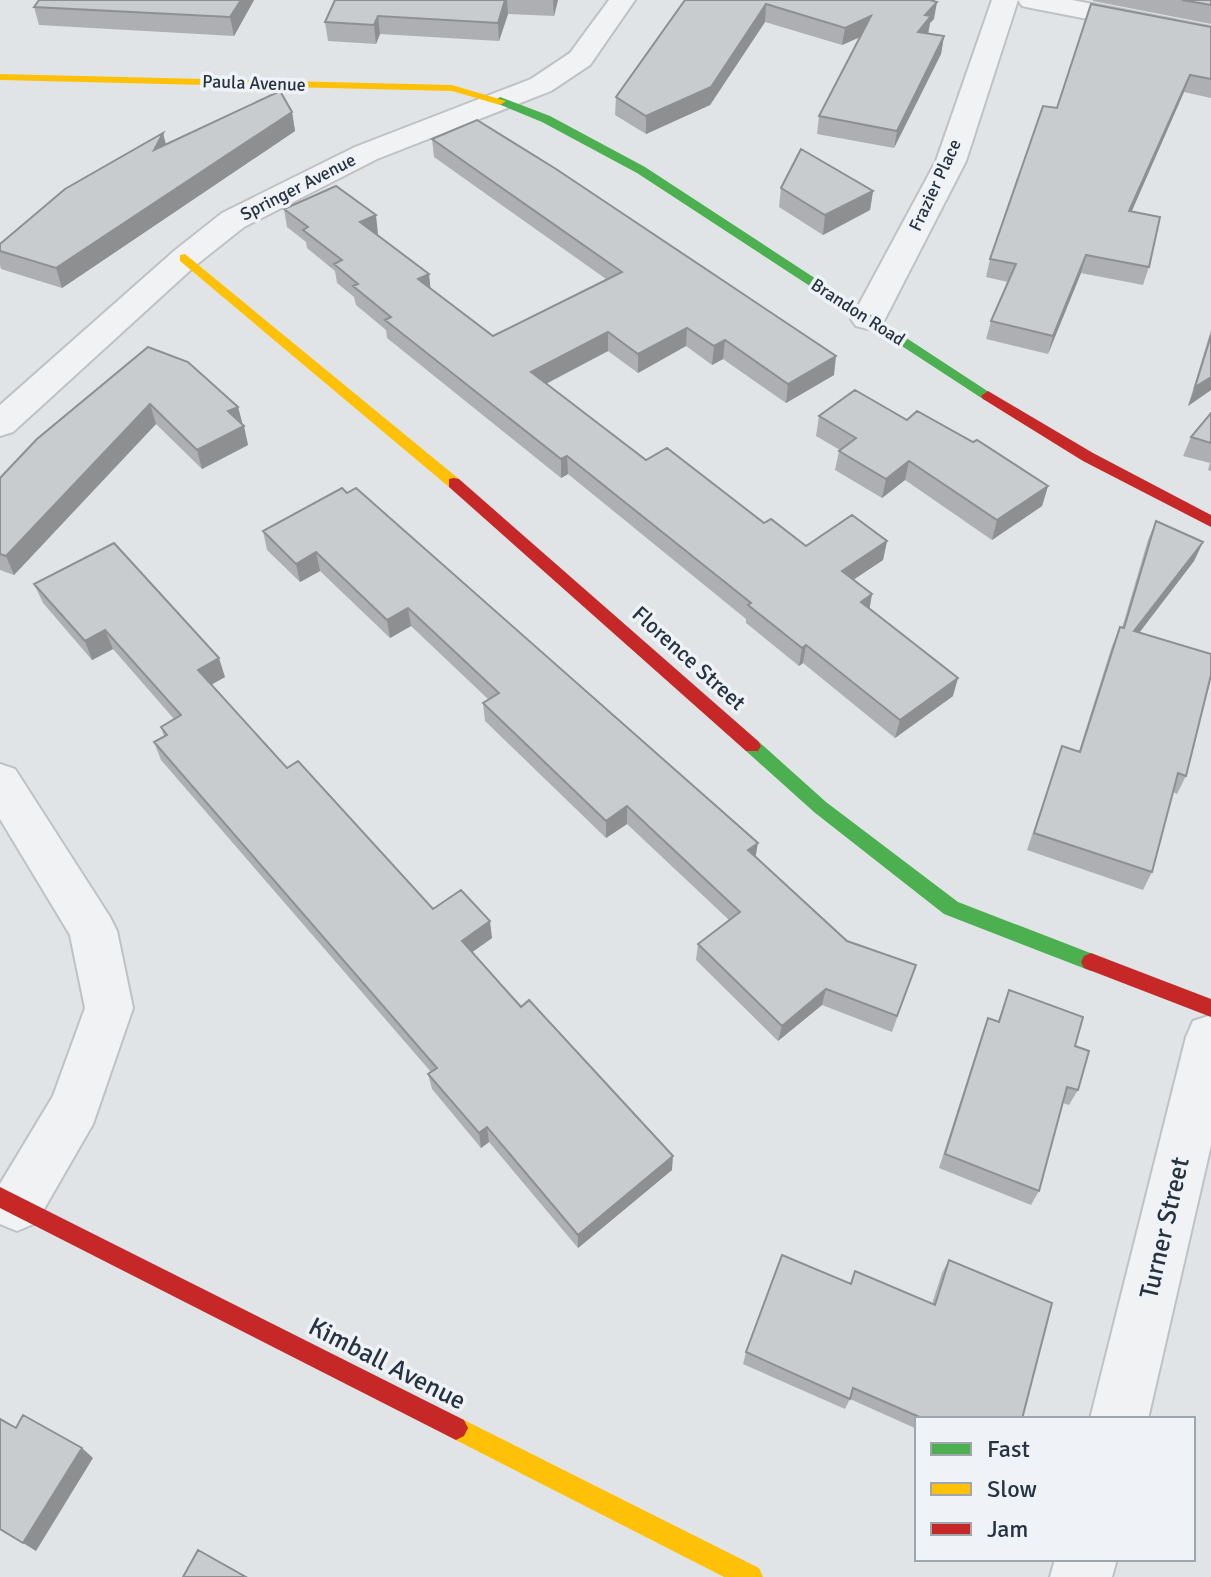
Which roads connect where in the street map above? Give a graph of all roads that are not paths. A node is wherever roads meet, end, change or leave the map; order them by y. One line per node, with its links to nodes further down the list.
1 (622, 0): 6 (street, Springer Avenue)
2 (1005, 0): 8 (street, Frazier Place)
3 (1031, 0): 4 (street)
4 (1211, 35)
5 (0, 77): 6 (street, Paula Avenue)
6 (506, 101): 7 (street, Springer Avenue); 8 (street, Brandon Road)
7 (185, 258): 9 (street, Springer Avenue); 12 (street, Florence Street)
8 (868, 319): 10 (street, Brandon Road)
9 (0, 424)
10 (1211, 522)
11 (0, 781): 14 (street)
12 (1211, 1008)
13 (1211, 1037): 15 (street, Turner Street)
14 (8, 1201): 16 (street, Kimball Avenue)
15 (1119, 1417)
16 (750, 1577)

